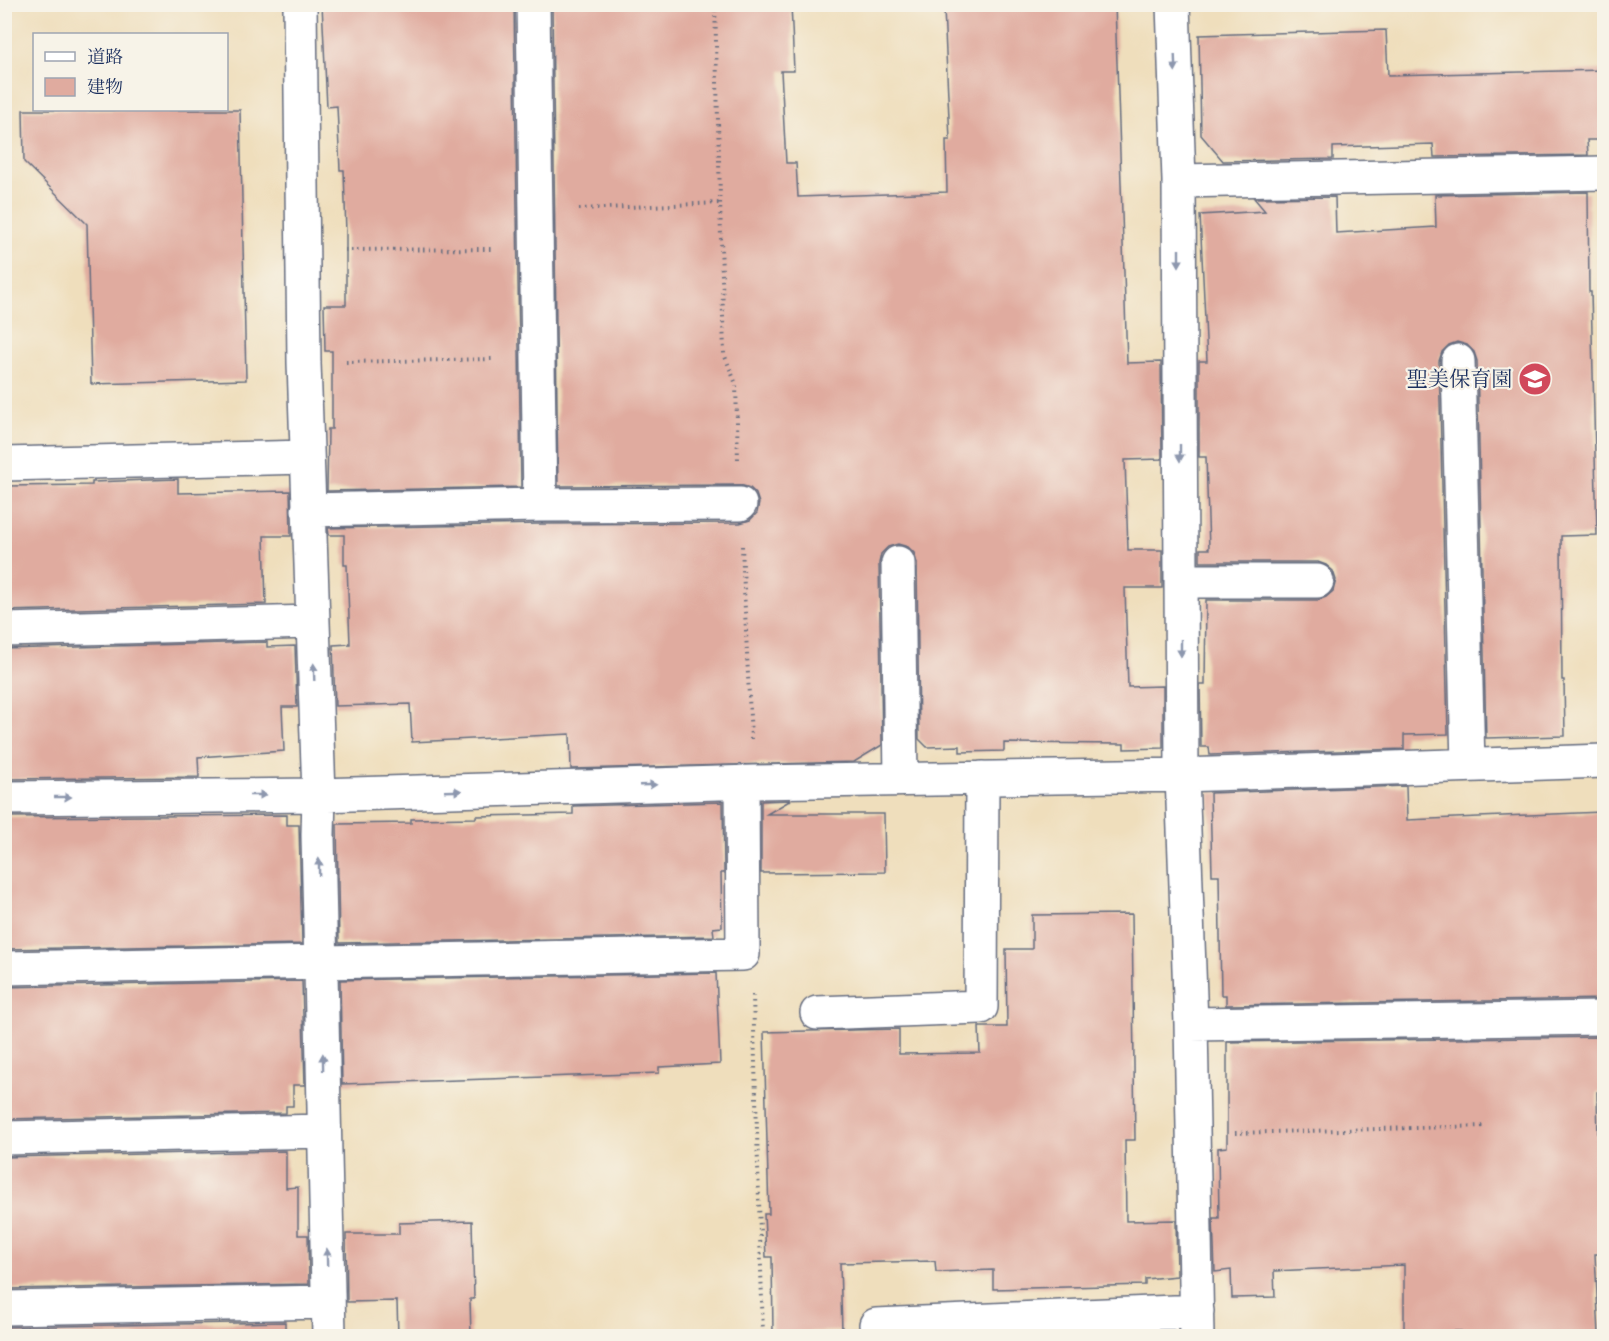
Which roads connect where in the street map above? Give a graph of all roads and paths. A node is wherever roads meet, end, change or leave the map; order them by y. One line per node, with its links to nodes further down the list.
1 (300, 4): 10 (street)
2 (533, 4): 8 (street)
3 (715, 4): 7 (path)
4 (1173, 4): 6 (street, one-way to 6)
5 (1605, 174): 6 (street)
6 (1179, 181): 20 (street, one-way to 20)
7 (720, 204): 8 (path); 16 (path)
8 (536, 210): 9 (street)
9 (537, 248): 10 (path); 11 (street)
10 (303, 250): 13 (street)
11 (538, 358): 13 (path); 17 (street)
12 (1458, 361): 25 (street)
13 (304, 363): 14 (street)
14 (307, 458): 15 (street); 18 (street)
15 (4, 464)
16 (740, 504): 17 (street); 29 (path)
17 (540, 505): 18 (street)
18 (308, 510): 22 (street)
19 (898, 563): 28 (street)
20 (1181, 581): 21 (street); 26 (street, one-way to 26)
21 (1317, 581)
22 (312, 622): 23 (street); 30 (street, one-way to 22)
23 (4, 630)
24 (1605, 761): 25 (street)
25 (1468, 765): 26 (street)
26 (1182, 775): 27 (street); 37 (street)
27 (982, 778): 28 (street); 35 (street)
28 (901, 779): 29 (street)
29 (748, 782): 30 (street, one-way to 29); 32 (street)
30 (319, 795): 31 (street, one-way to 30); 33 (street, one-way to 30)
31 (4, 798)
32 (743, 954): 33 (street); 47 (path)
33 (321, 963): 34 (street); 39 (street, one-way to 33)
34 (4, 968)
35 (817, 1013)
36 (1605, 1018): 37 (street)
37 (1191, 1024): 40 (street)
38 (1486, 1126): 40 (path)
39 (324, 1131): 41 (street); 42 (street, one-way to 39)
40 (1193, 1135): 44 (street)
41 (4, 1138)
42 (328, 1302): 43 (street); 46 (street)
43 (4, 1308)
44 (1197, 1324): 45 (street)
45 (876, 1326)
46 (329, 1336)
47 (763, 1336)

